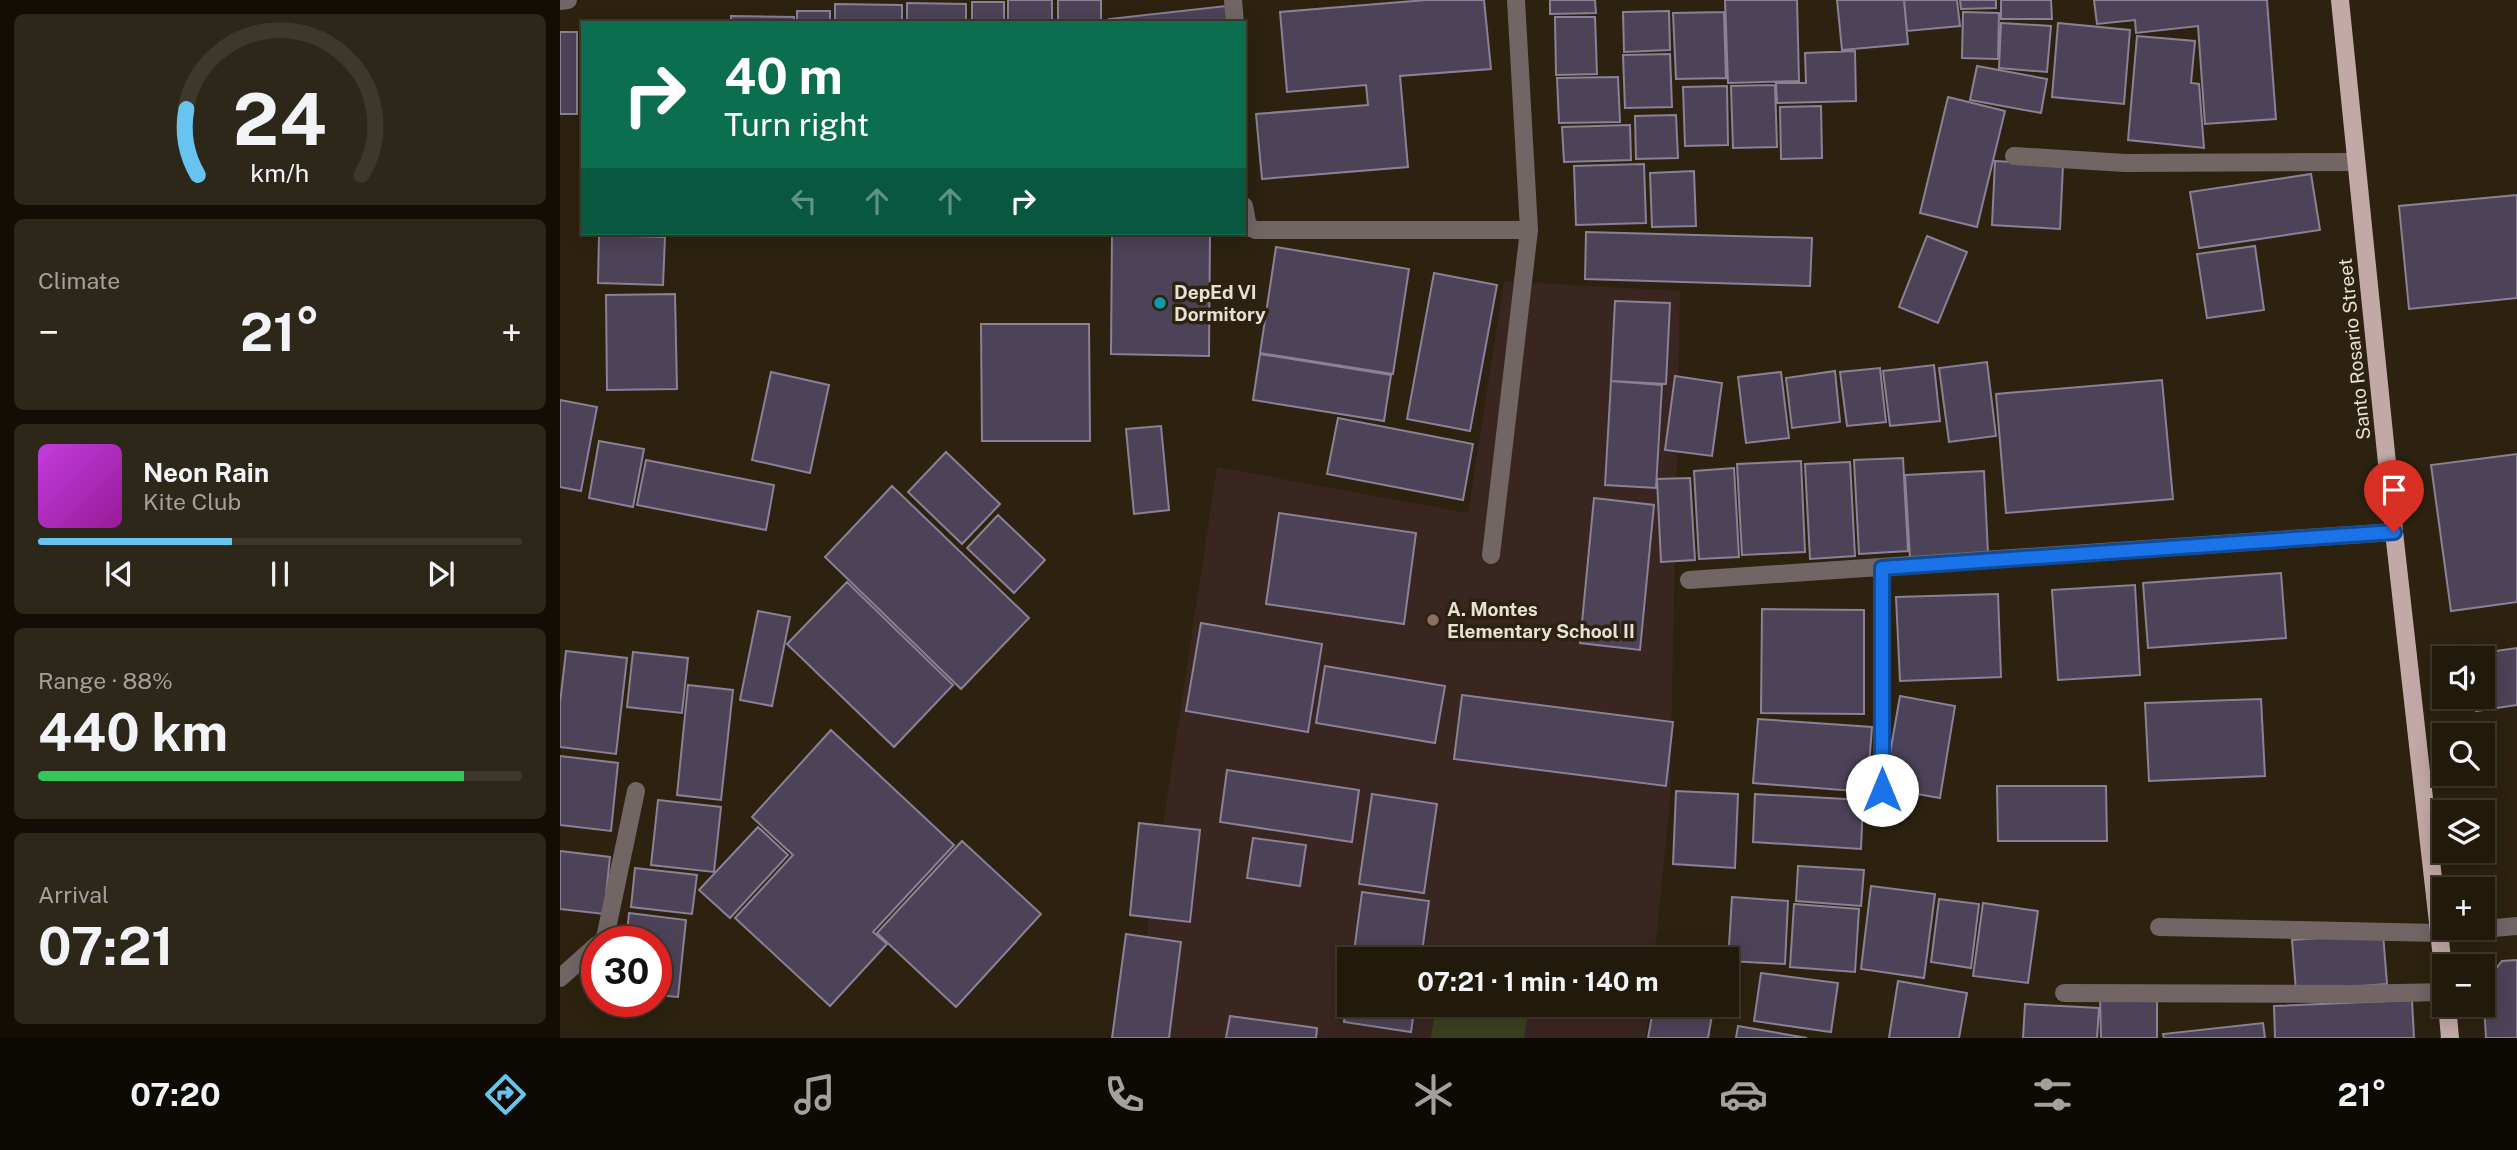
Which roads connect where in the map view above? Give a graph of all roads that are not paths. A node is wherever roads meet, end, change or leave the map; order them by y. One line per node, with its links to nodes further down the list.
1 (568, 0): 5 (street)
2 (1233, 0): 6 (street)
3 (1516, 0): 10 (street)
4 (2340, 0): 8 (main road, Santo Rosario Street)
5 (560, 1)
6 (1234, 21)
7 (2014, 156): 8 (street)
8 (2356, 162): 11 (main road, Santo Rosario Street)
9 (1246, 217): 10 (street)
10 (1529, 230): 12 (street)
11 (2394, 532): 13 (street); 17 (main road, Santo Rosario Street)
12 (1490, 555)
13 (1882, 568): 14 (street); 15 (street)
14 (1689, 580)
15 (1882, 790)
16 (636, 791): 18 (street)
17 (2432, 878)
18 (608, 926)
19 (2517, 926): 21 (street)
20 (2159, 927): 22 (street)
21 (2495, 928)
22 (2432, 933)
23 (581, 959): 24 (street)
24 (560, 978)
25 (2064, 992): 26 (street)
26 (2432, 992)
27 (2448, 1017): 28 (main road)
28 (2450, 1038)

